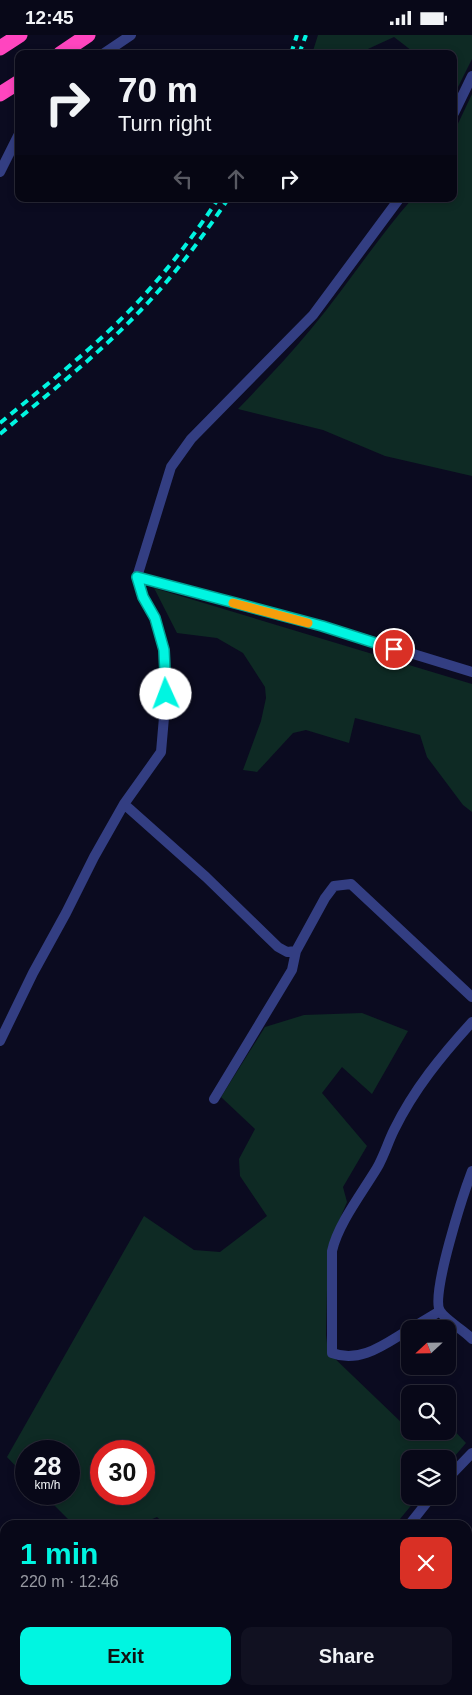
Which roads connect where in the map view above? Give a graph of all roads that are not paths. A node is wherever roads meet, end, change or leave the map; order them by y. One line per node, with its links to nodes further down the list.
1 (20, 35): 4 (highway)
2 (88, 35): 5 (highway)
3 (130, 35): 6 (street)
4 (0, 48)
5 (66, 50)
6 (109, 50)
7 (472, 76): 10 (street)
8 (15, 85): 9 (highway)
9 (0, 94)
10 (457, 107)
11 (15, 142): 12 (street)
12 (0, 173)
13 (398, 202): 14 (street)
14 (137, 577): 15 (street); 16 (street)
15 (472, 673)
16 (124, 804): 17 (street); 20 (street)
17 (296, 951): 18 (street); 21 (street)
18 (472, 997)
19 (472, 1022): 25 (street)
20 (0, 1041)
21 (214, 1099)
22 (472, 1171): 23 (street)
23 (440, 1311): 24 (street); 26 (street)
24 (425, 1320)
25 (401, 1334)
26 (472, 1339)
27 (472, 1453): 28 (street)
28 (456, 1470)
29 (425, 1505): 30 (street)
30 (413, 1520)

